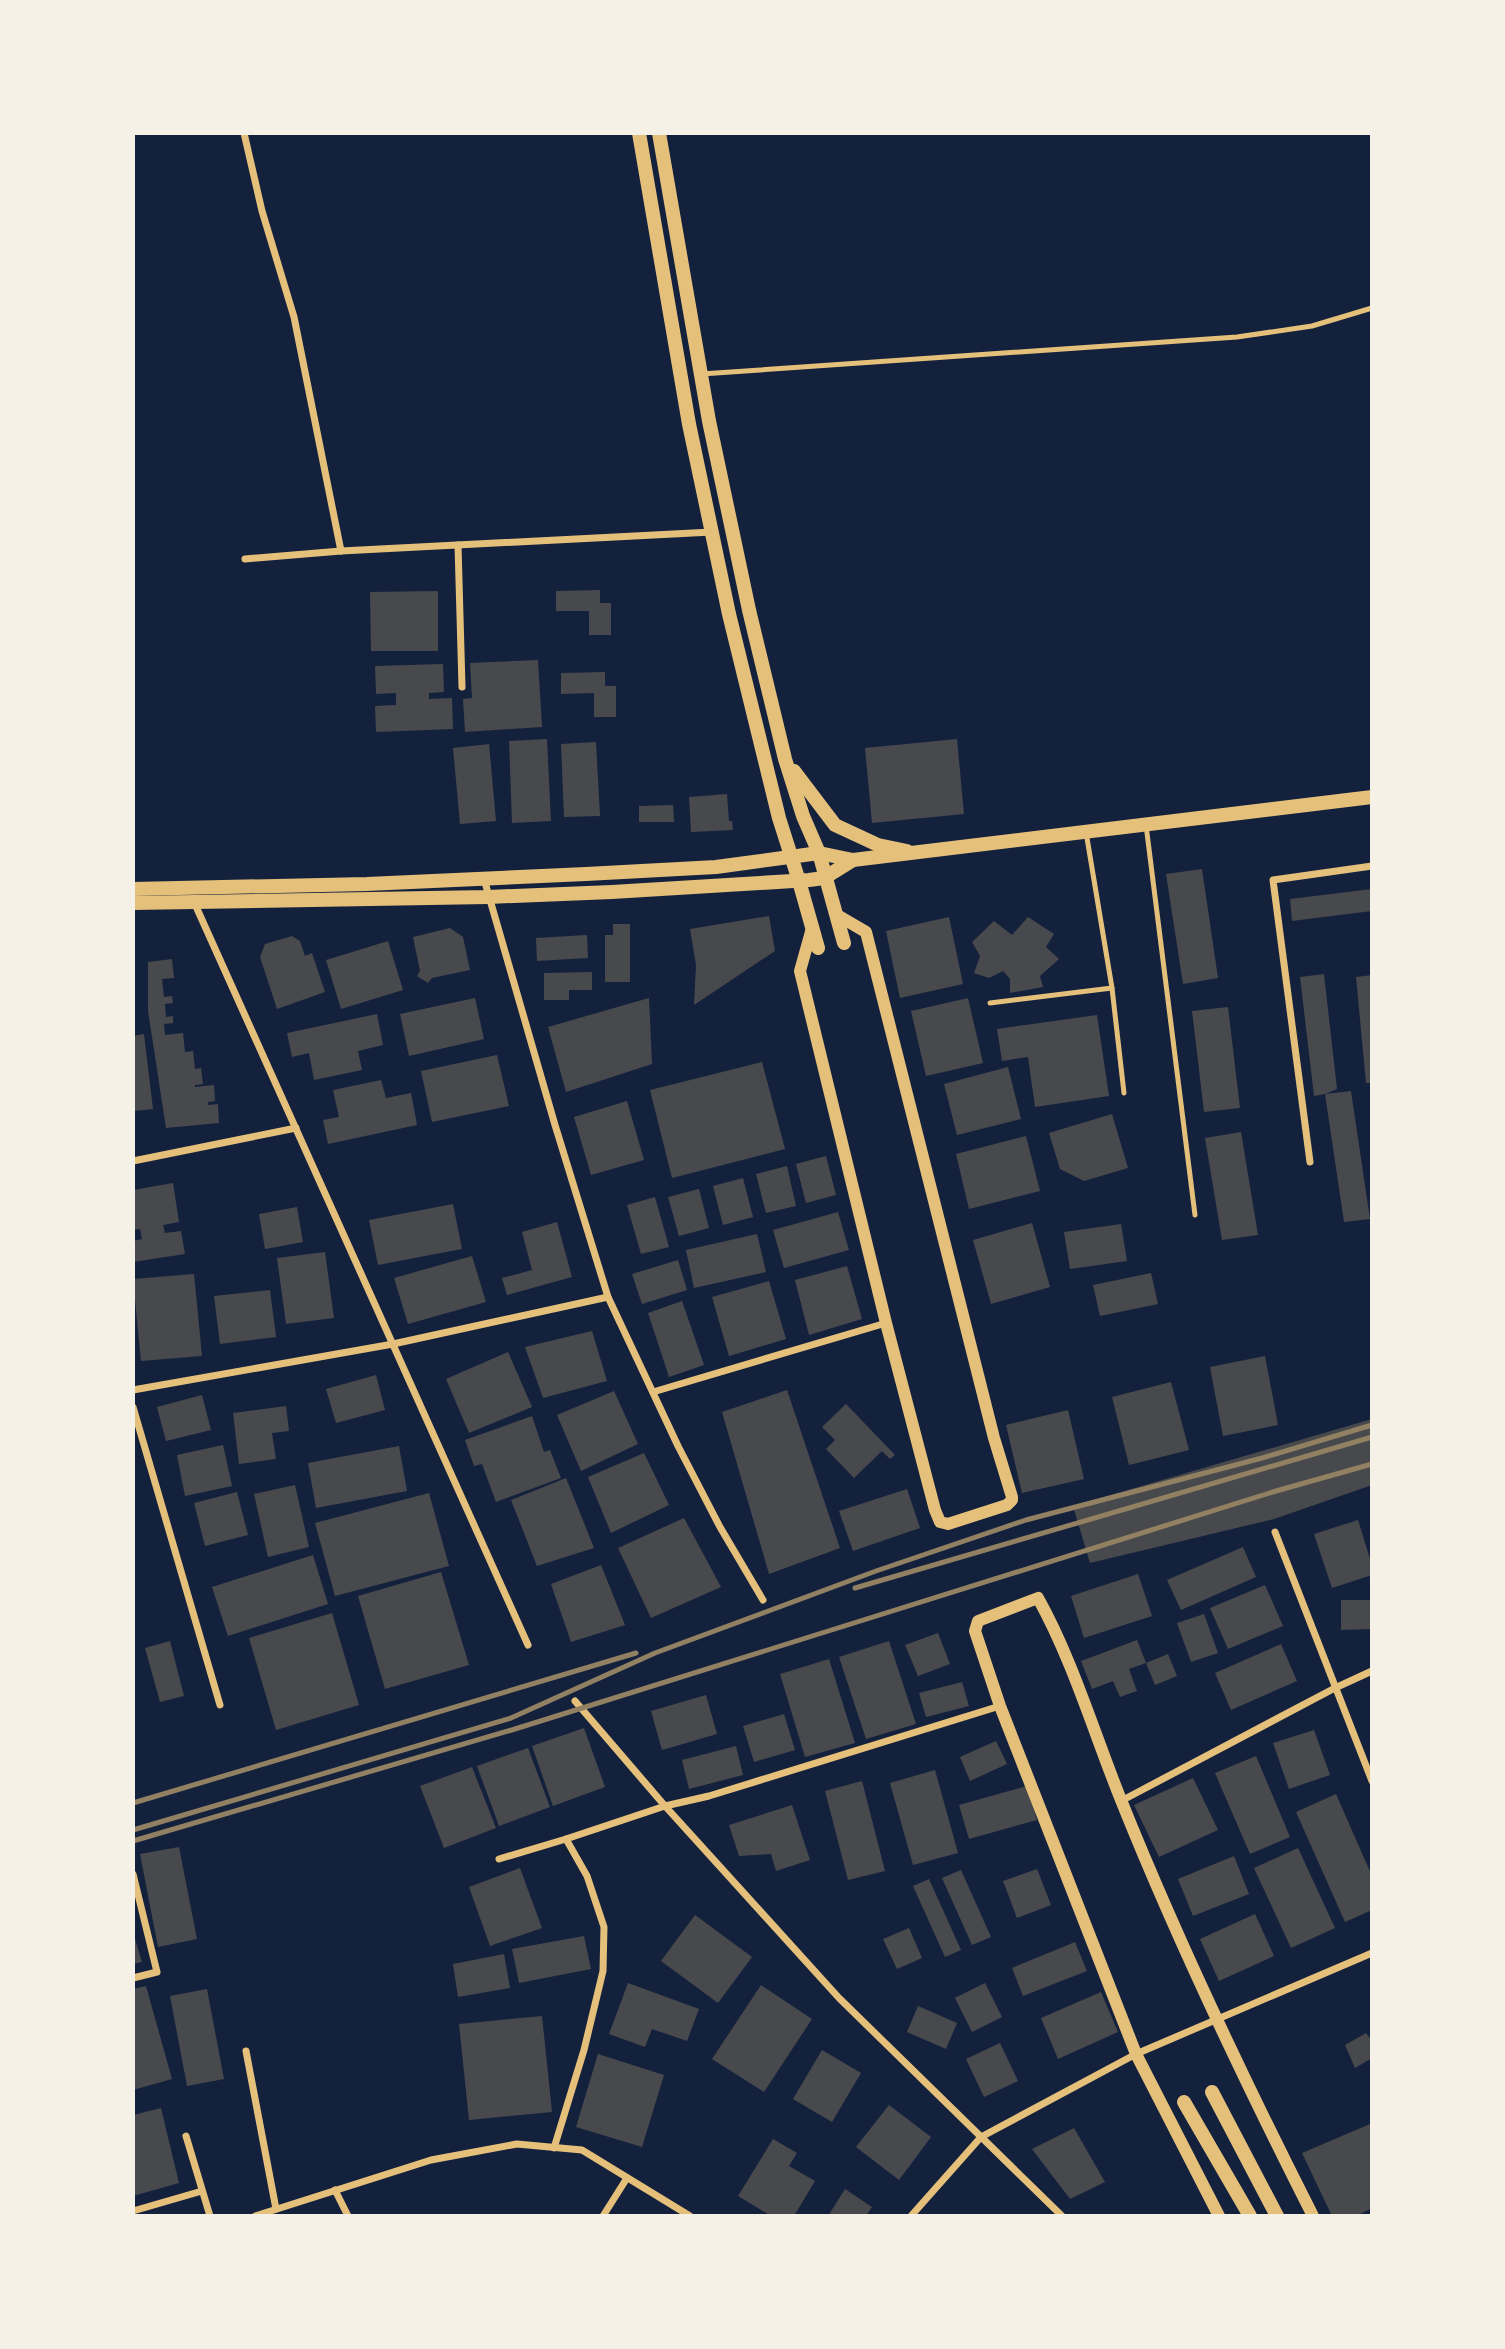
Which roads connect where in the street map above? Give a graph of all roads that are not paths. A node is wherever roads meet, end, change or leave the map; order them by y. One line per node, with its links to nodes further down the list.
1 (244, 133): 8 (street)
2 (639, 133): 6 (main road)
3 (659, 133): 5 (main road)
4 (1372, 309): 5 (lane)
5 (700, 374): 11 (main road)
6 (712, 532): 7 (street); 17 (main road)
7 (458, 545): 8 (street); 10 (street)
8 (341, 551): 9 (street)
9 (245, 559)
10 (462, 687)
11 (785, 759): 15 (main road); 16 (main road)
12 (1372, 797): 13 (main road)
13 (1146, 825): 14 (main road); 37 (lane)
14 (1086, 832): 16 (main road); 31 (lane)
15 (819, 853): 17 (main road); 18 (main road); 21 (main road)
16 (920, 854): 18 (main road)
17 (792, 858): 20 (main road); 22 (main road)
18 (853, 860): 21 (main road)
19 (1372, 866): 36 (street)
20 (483, 878): 23 (main road); 24 (street)
21 (824, 878): 22 (main road); 27 (main road)
22 (799, 881): 24 (main road); 28 (main road)
23 (133, 889)
24 (488, 897): 25 (main road); 38 (street)
25 (194, 901): 26 (main road); 34 (street)
26 (133, 903)
27 (837, 915): 29 (main road); 39 (street)
28 (812, 928): 30 (main road); 39 (street)
29 (844, 943)
30 (818, 948)
31 (1112, 988): 32 (lane); 33 (lane)
32 (990, 1003)
33 (1124, 1093)
34 (296, 1128): 35 (street); 40 (street)
35 (133, 1161)
36 (1310, 1162)
37 (1195, 1215)
38 (608, 1297): 40 (street); 42 (street)
39 (886, 1323): 42 (street)
40 (393, 1344): 41 (street); 46 (street)
41 (133, 1390)
42 (653, 1392): 45 (street)
43 (133, 1407): 50 (street)
44 (1275, 1532): 48 (street)
45 (763, 1600)
46 (528, 1645)
47 (1372, 1671): 48 (street)
48 (1335, 1688): 52 (street); 53 (street)
49 (575, 1701): 54 (street)
50 (220, 1704)
51 (1000, 1706): 53 (street); 54 (street); 62 (street)
52 (1372, 1781)
53 (1121, 1801): 60 (street)
54 (665, 1806): 55 (street); 66 (street)
55 (566, 1839): 56 (street); 67 (street)
56 (499, 1859)
57 (133, 1874): 59 (street)
58 (1372, 1954): 60 (street)
59 (133, 1978)
60 (1216, 2019): 62 (street); 83 (street)
61 (247, 2050): 71 (street)
62 (1136, 2054): 66 (street); 80 (street)
63 (1212, 2092): 82 (main road)
64 (1184, 2102): 81 (main road)
65 (186, 2136): 70 (street)
66 (981, 2137): 78 (street); 79 (street)
67 (554, 2148): 68 (street); 69 (street)
68 (627, 2178): 76 (street); 77 (street)
69 (335, 2190): 71 (street); 75 (street)
70 (202, 2191): 72 (street); 73 (street)
71 (276, 2209): 74 (street)
72 (133, 2211)
73 (210, 2216)
74 (255, 2216)
75 (348, 2216)
76 (603, 2216)
77 (690, 2216)
78 (911, 2216)
79 (1062, 2216)
80 (1219, 2216)
81 (1250, 2216)
82 (1277, 2216)
83 (1313, 2216)

